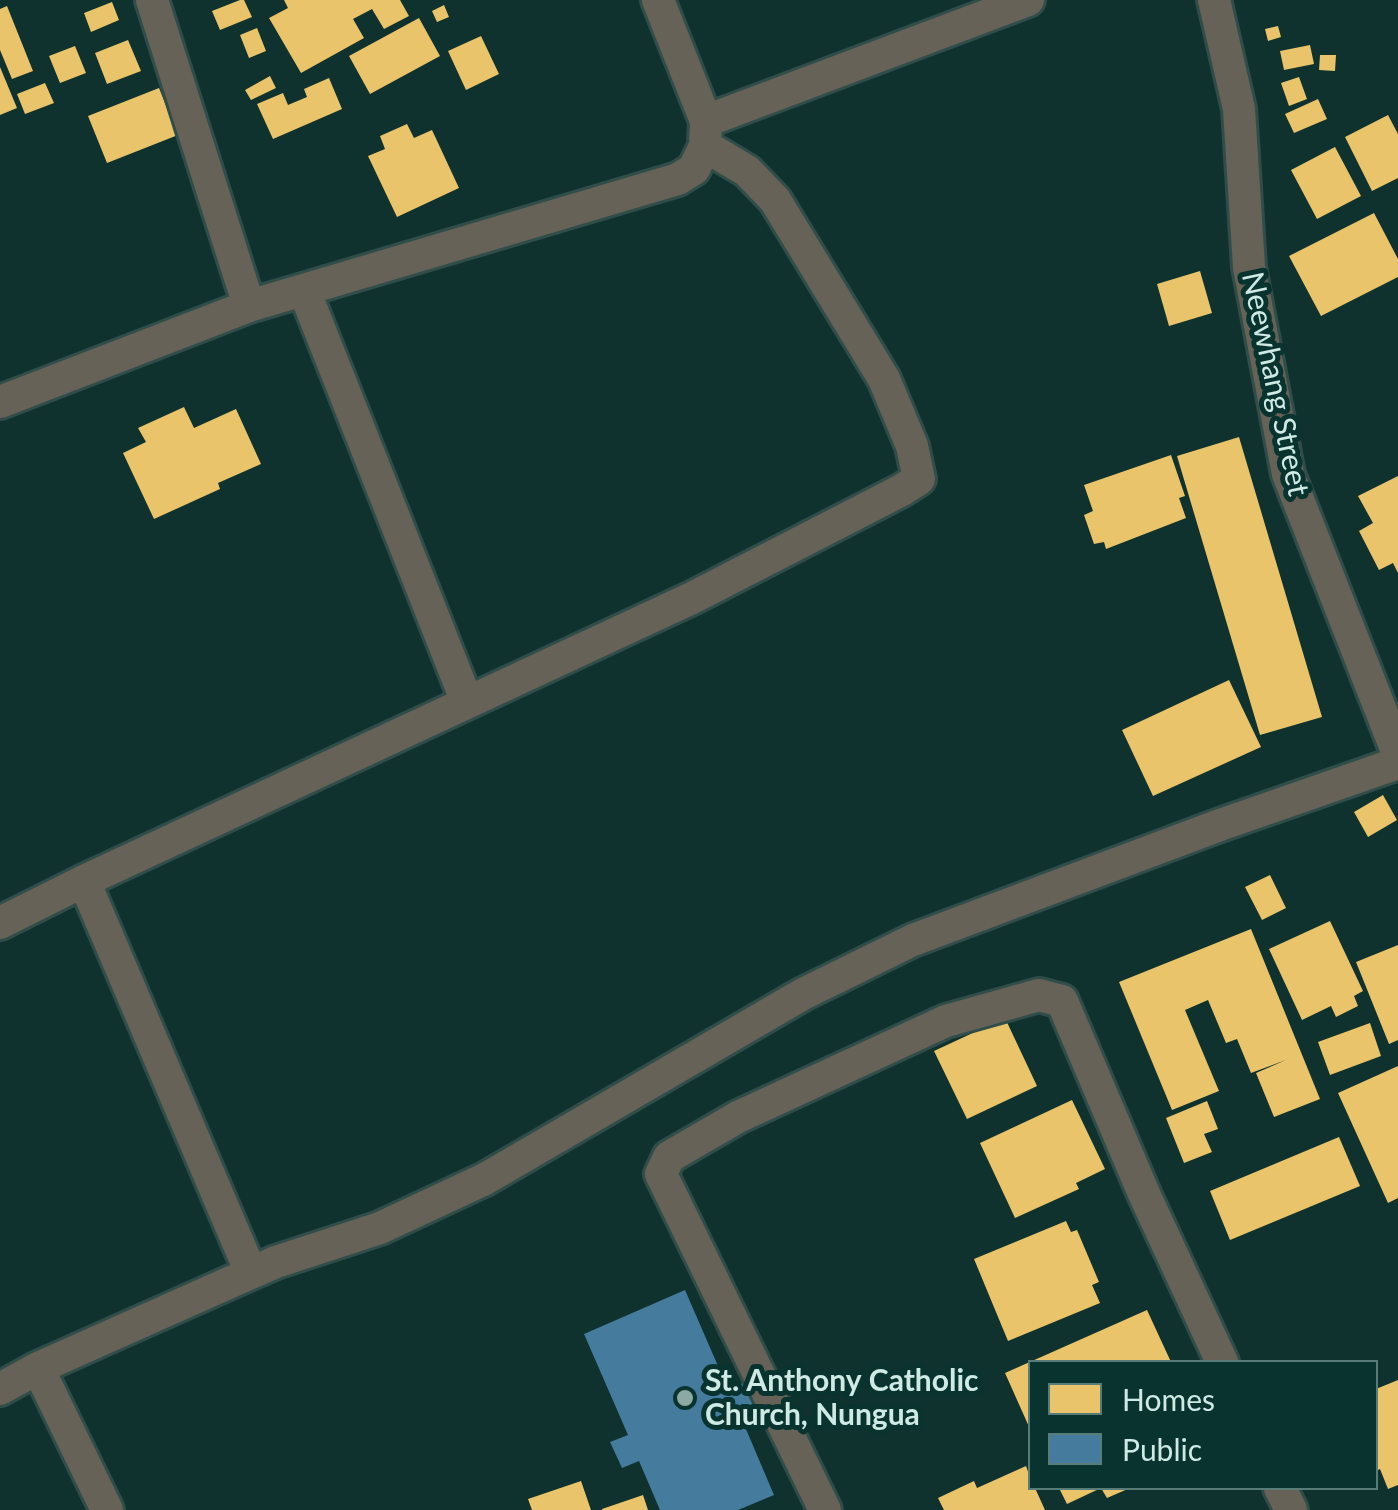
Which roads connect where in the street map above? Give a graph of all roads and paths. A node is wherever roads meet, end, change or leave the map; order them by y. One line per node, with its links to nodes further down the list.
1 (152, 0): 7 (street)
2 (658, 0): 5 (street)
3 (1028, 0): 5 (street)
4 (1214, 0): 10 (street, Neewhang Street)
5 (706, 134): 6 (street); 9 (street)
6 (304, 290): 7 (street); 9 (street)
7 (248, 306): 8 (street)
8 (0, 402)
9 (467, 702): 12 (street)
10 (1398, 754)
11 (1398, 763): 14 (street)
12 (84, 881): 13 (street); 14 (street)
13 (0, 923)
14 (252, 1272): 16 (street)
15 (1221, 1360): 19 (street)
16 (38, 1368): 17 (street); 18 (street)
17 (0, 1389)
18 (107, 1510)
19 (825, 1510)

